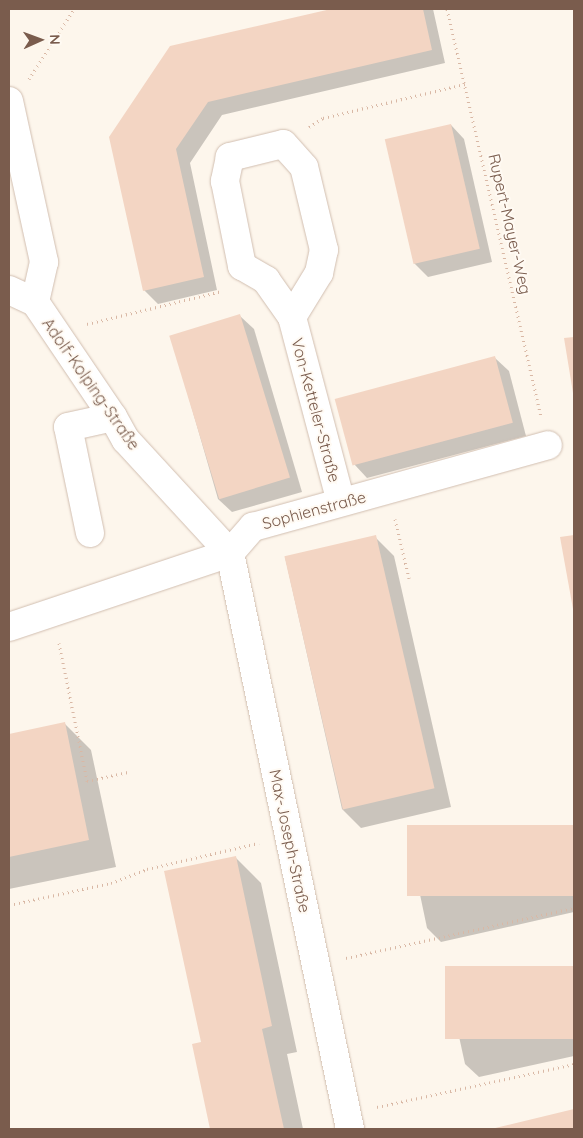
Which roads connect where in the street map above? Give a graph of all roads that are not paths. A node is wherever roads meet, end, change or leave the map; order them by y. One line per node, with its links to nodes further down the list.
1 (10, 105): 3 (street, Adolf-Kolping-Straße)
2 (9, 290): 3 (street, Adolf-Kolping-Straße)
3 (35, 302): 5 (street, Adolf-Kolping-Straße)
4 (292, 317): 4 (street, Von-Ketteler-Straße); 7 (street, Von-Ketteler-Straße)
5 (113, 417): 8 (street); 9 (street, Adolf-Kolping-Straße)
6 (548, 445): 7 (street, Sophienstraße)
7 (341, 502): 9 (street, Sophienstraße)
8 (90, 533)
9 (230, 553): 10 (street, Sophienstraße); 11 (street, Max-Joseph-Straße)
10 (9, 627)
11 (349, 1122)

